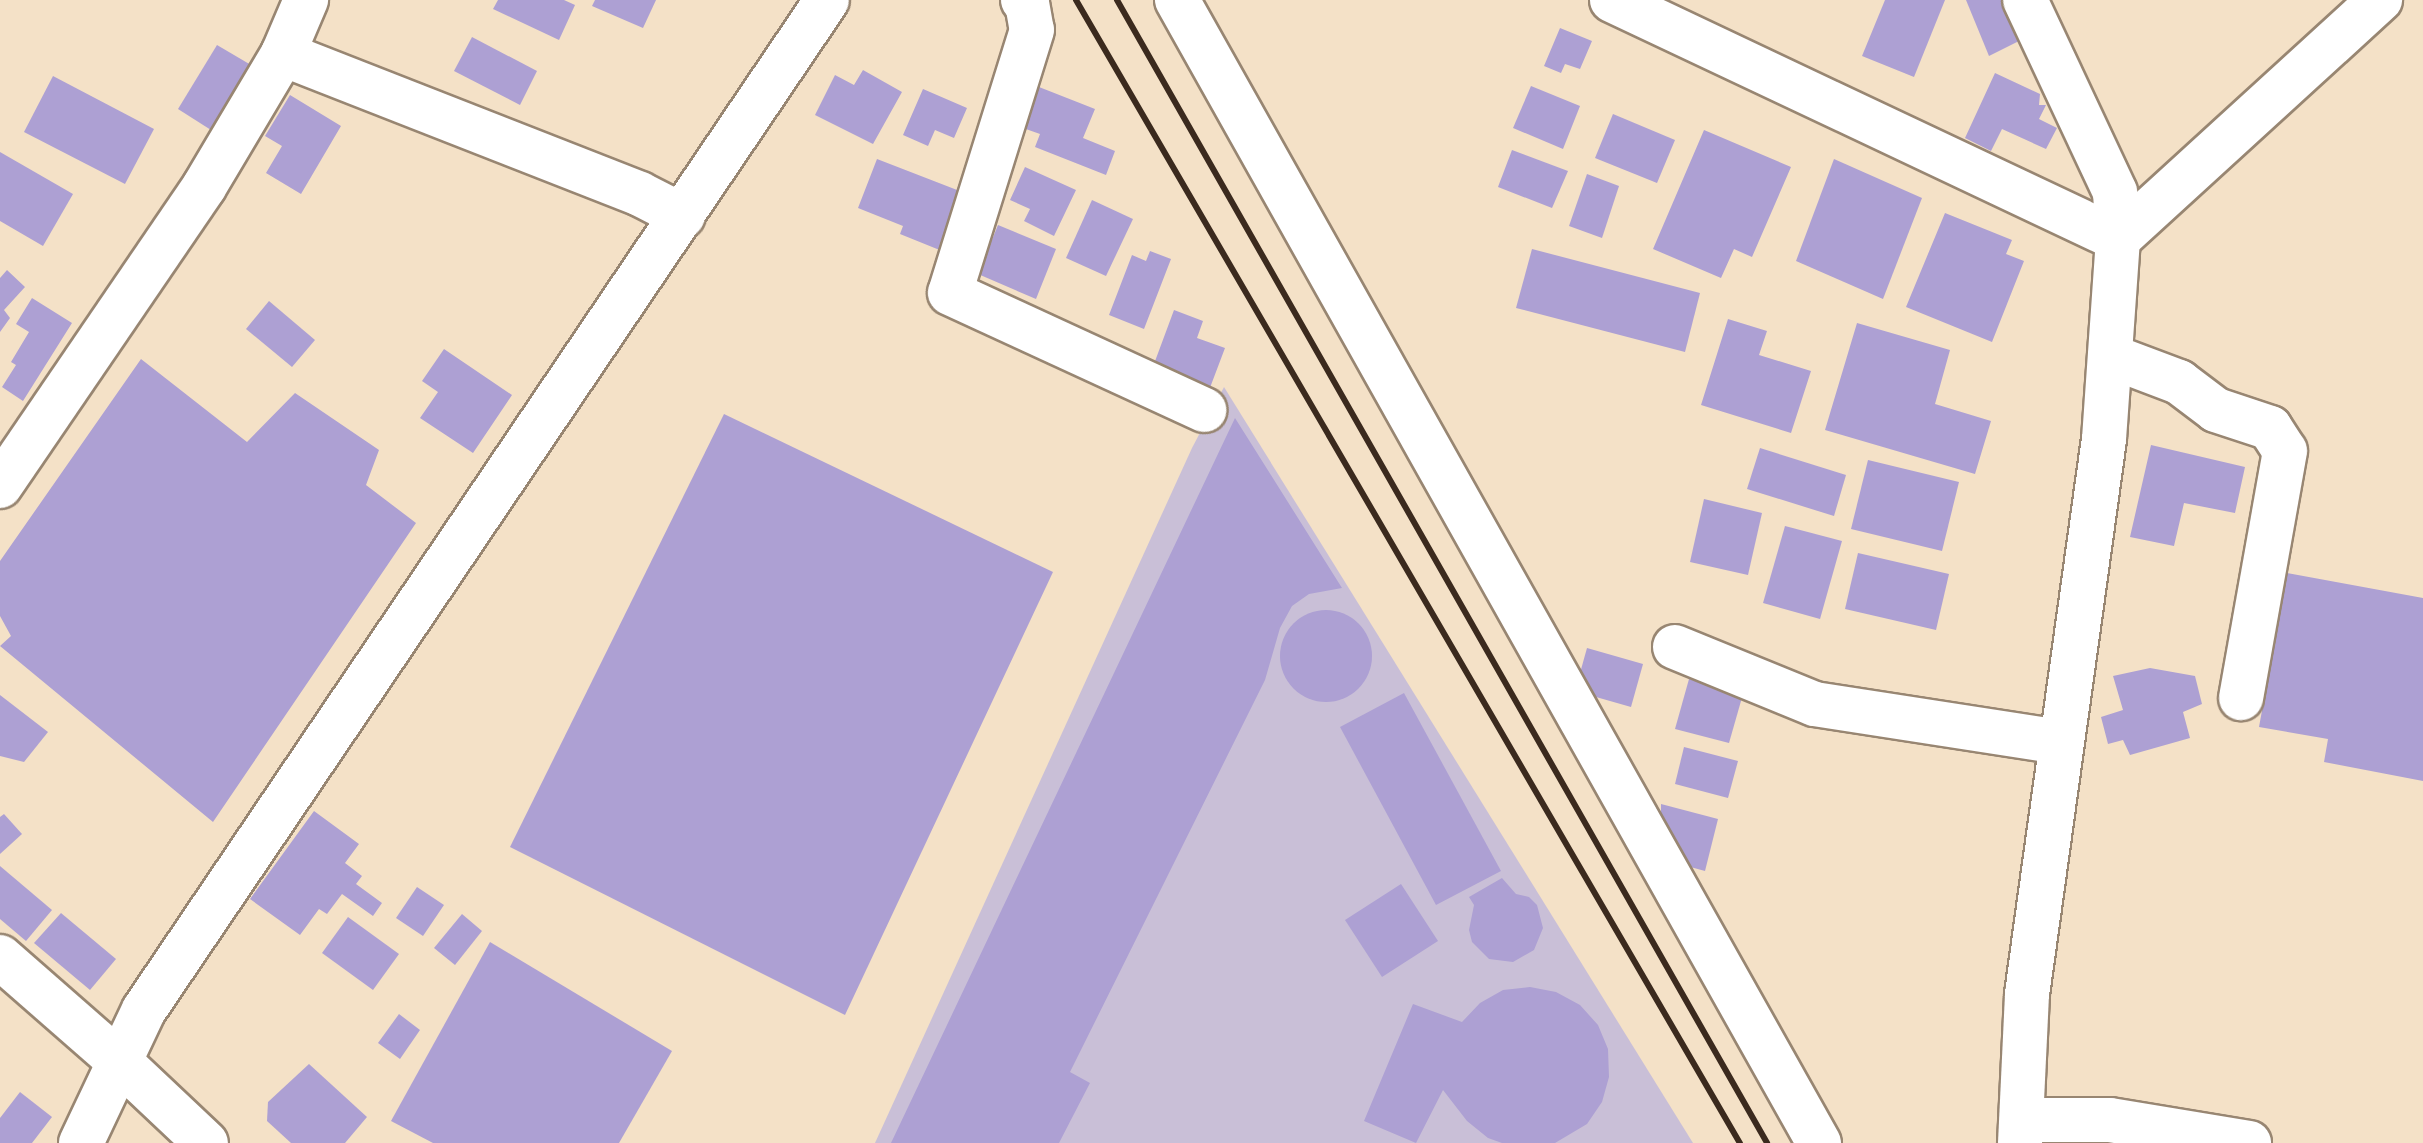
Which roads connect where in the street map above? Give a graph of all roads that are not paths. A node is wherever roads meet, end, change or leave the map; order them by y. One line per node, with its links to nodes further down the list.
1 (306, 0): 8 (street)
2 (827, 0): 9 (street)
3 (1023, 0): 12 (street)
4 (1177, 0): 23 (street)
5 (1612, 0): 10 (street)
6 (2025, 0): 10 (street)
7 (2380, 0): 10 (street)
8 (283, 54): 9 (street); 13 (street)
9 (683, 216): 18 (street)
10 (2118, 239): 11 (street)
11 (2110, 356): 15 (street); 16 (street)
12 (1204, 410)
13 (0, 486)
14 (1675, 647): 16 (street)
15 (2241, 698)
16 (2061, 742): 19 (street)
17 (0, 957): 18 (street)
18 (120, 1062): 21 (street); 22 (street)
19 (2022, 1132): 20 (street)
20 (2200, 1139): 24 (street)
21 (81, 1143)
22 (206, 1143)
23 (1819, 1143)
24 (2249, 1143)

